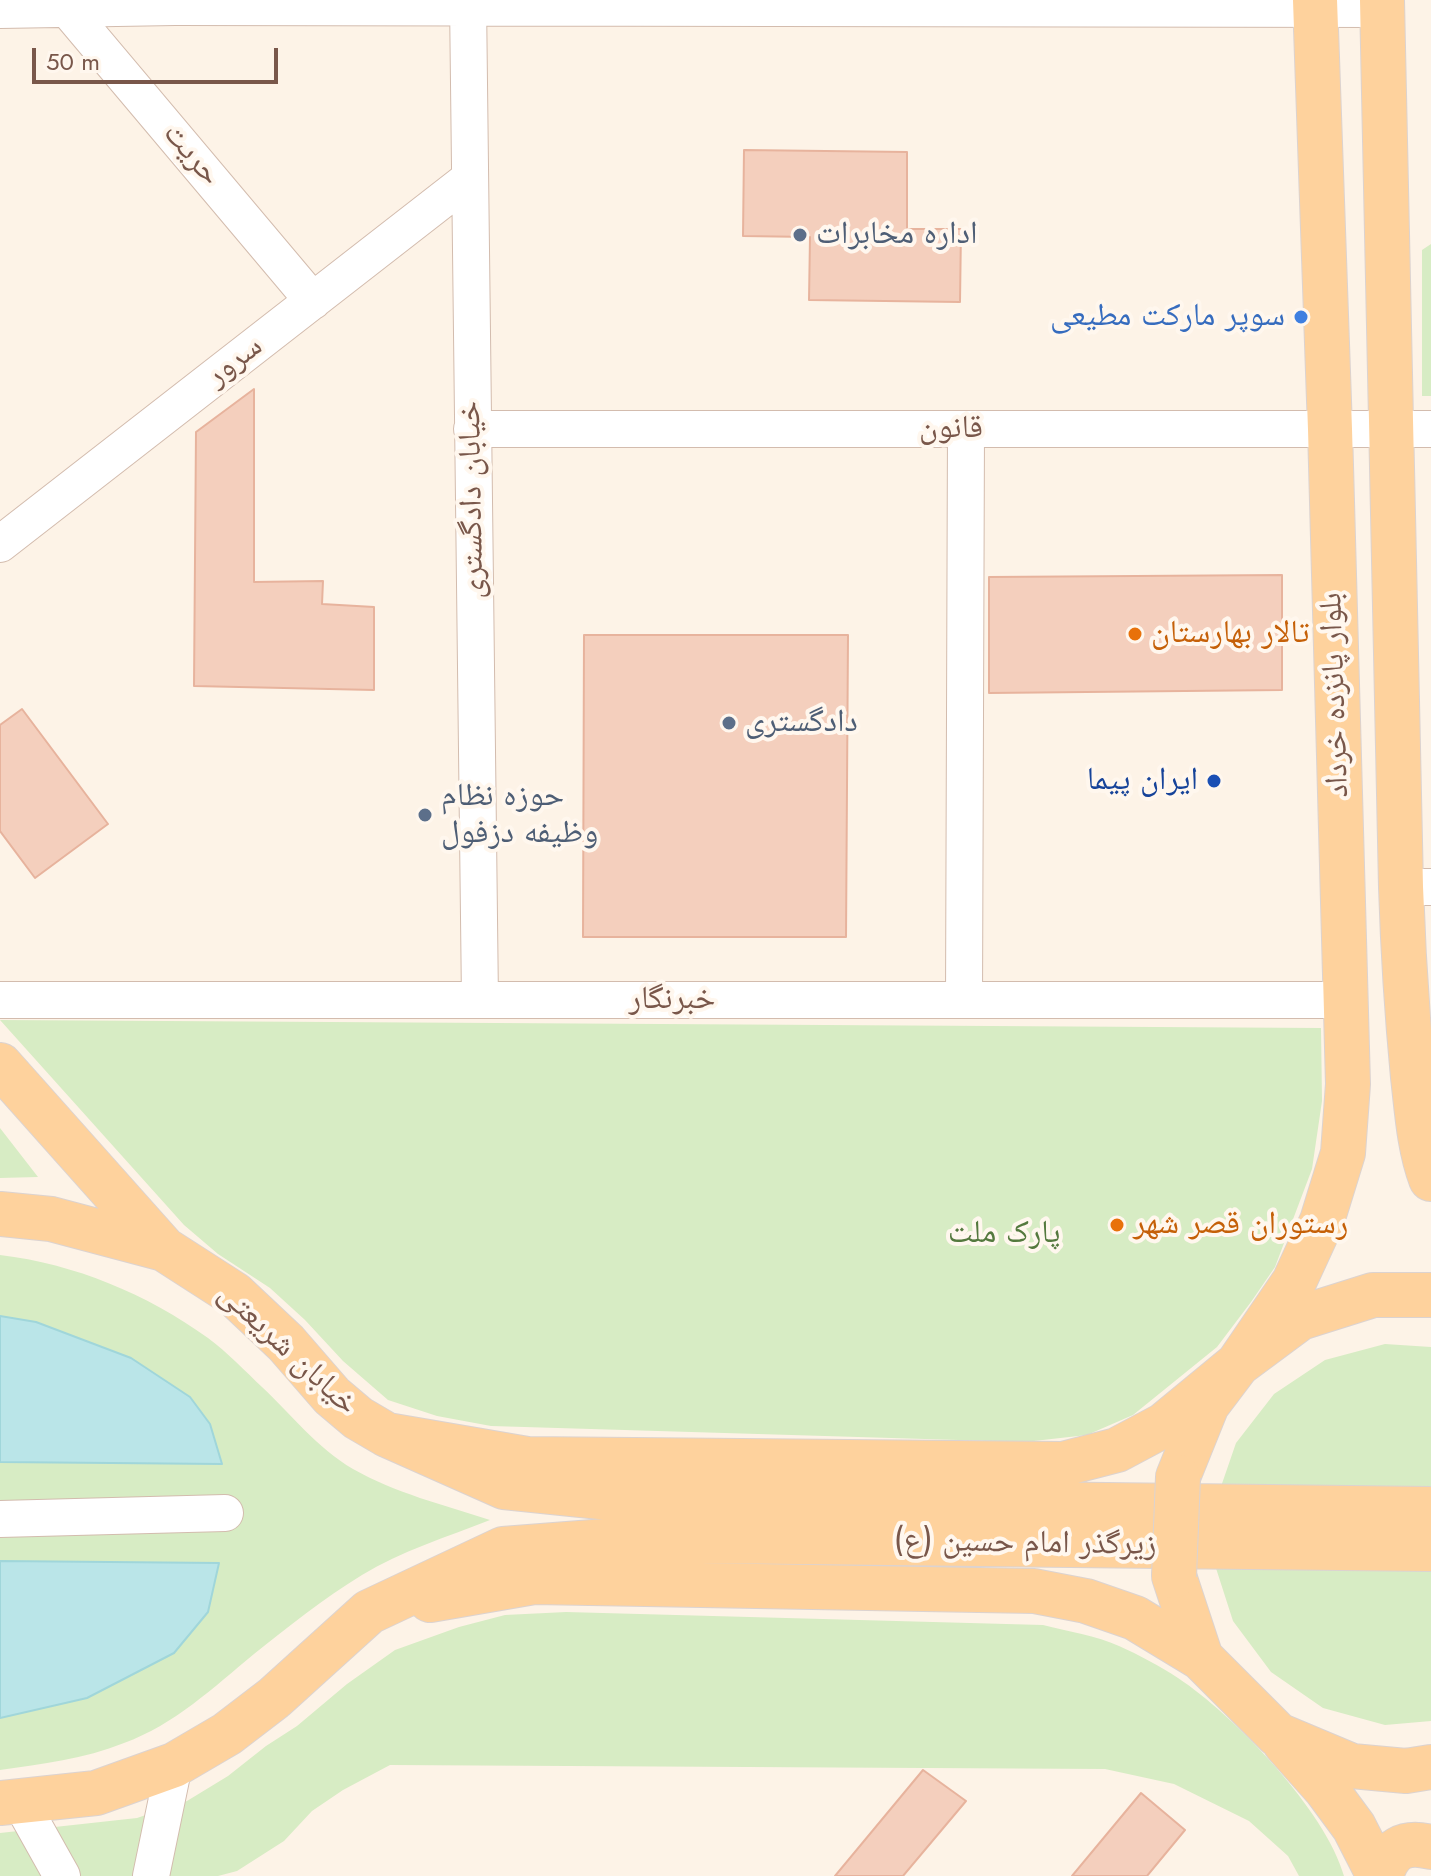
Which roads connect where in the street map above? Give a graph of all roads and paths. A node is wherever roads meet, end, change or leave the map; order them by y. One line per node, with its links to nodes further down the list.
1 (175, 3): 2 (street); 5 (street)
2 (468, 4): 4 (street); 7 (street, خیابان دادگستری)
3 (1382, 4): 4 (street); 12 (main road, بلوار پانزده خرداد)
4 (1315, 5): 11 (main road, بلوار پانزده خرداد)
5 (68, 10): 6 (street); 8 (street, حریت)
6 (9, 17)
7 (469, 179): 8 (street, سرور); 9 (street, خیابان دادگستری)
8 (313, 301): 13 (street, سرور)
9 (472, 429): 10 (street, قانون); 20 (street, خیابان دادگستری)
10 (966, 429): 11 (street, قانون); 21 (street)
11 (1330, 429): 12 (street, قانون); 15 (main road, بلوار پانزده خرداد)
12 (1411, 429): 14 (main road, بلوار پانزده خرداد)
13 (0, 544)
14 (1394, 595): 15 (main road); 16 (main road, بلوار پانزده خرداد)
15 (1334, 596): 17 (main road, بلوار پانزده خرداد)
16 (1399, 813): 17 (main road); 18 (main road, بلوار پانزده خرداد)
17 (1340, 815): 22 (main road, بلوار پانزده خرداد)
18 (1416, 887): 24 (main road, بلوار پانزده خرداد)
19 (0, 1000): 20 (street, خبرنگار)
20 (480, 1000): 21 (street, خبرنگار)
21 (964, 1000): 22 (street, خبرنگار)
22 (1345, 1000): 28 (main road, بلوار پانزده خرداد)
23 (0, 1065): 26 (main road)
24 (1431, 1179)
25 (0, 1214): 26 (main road, خیابان شریعتی)
26 (164, 1249): 29 (main road, خیابان شریعتی)
27 (1431, 1295): 28 (main road)
28 (1238, 1364): 29 (main road); 36 (main road, bridge)
29 (387, 1435): 33 (main road, خیابان شریعتی)
30 (1431, 1509): 33 (main road, زیرگذر امام حسین (ع))
31 (225, 1513): 32 (street)
32 (0, 1519)
33 (620, 1519): 34 (main road, زیرگذر امام حسین (ع)); 35 (main road)
34 (1431, 1549)
35 (369, 1612): 36 (main road); 38 (main road)
36 (1201, 1658): 37 (main road)
37 (1278, 1735): 39 (main road); 44 (main road)
38 (174, 1765): 40 (main road); 43 (street)
39 (1431, 1767)
40 (10, 1802): 42 (street)
41 (1431, 1847): 44 (main road)
42 (62, 1876)
43 (151, 1876)
44 (1380, 1876)

